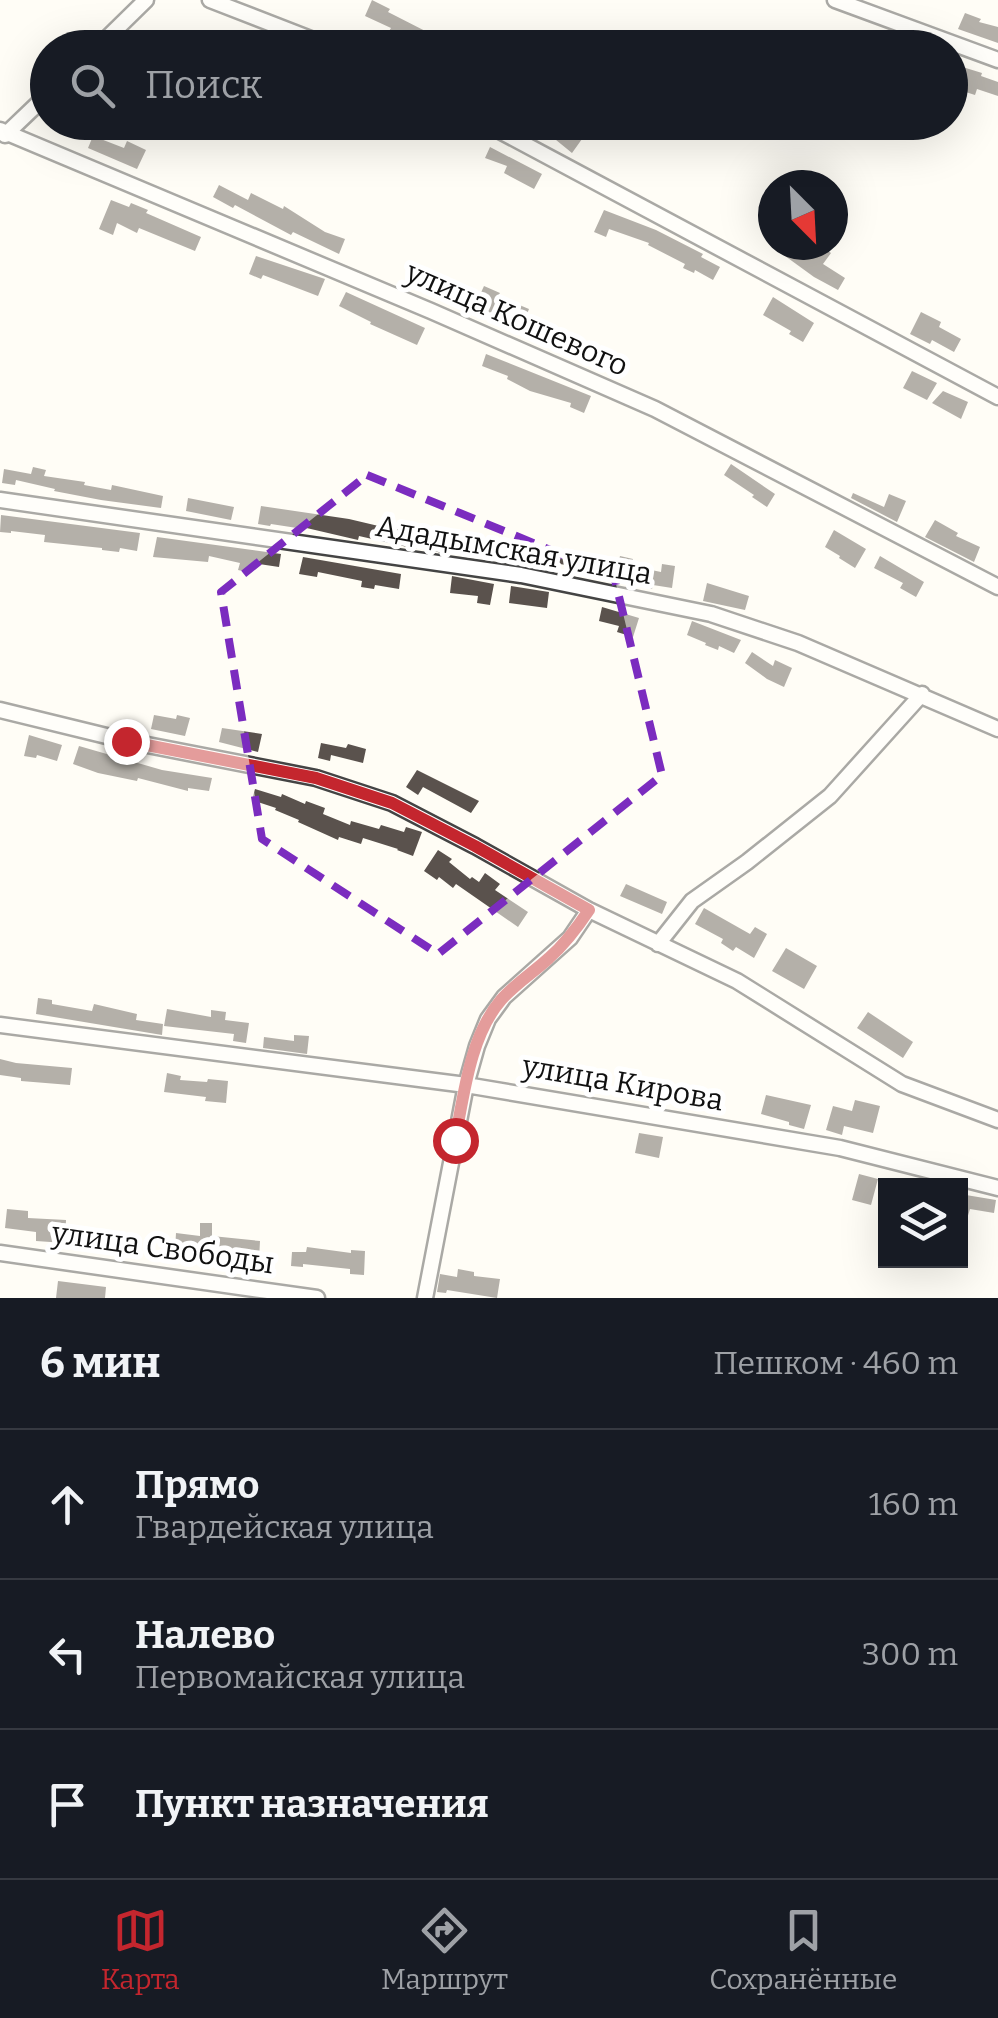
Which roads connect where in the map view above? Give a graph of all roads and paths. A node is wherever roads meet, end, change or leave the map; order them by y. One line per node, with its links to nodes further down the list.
1 (146, 0): 4 (street)
2 (210, 0): 5 (street)
3 (835, 0): 6 (street)
4 (115, 30)
5 (288, 30)
6 (916, 30)
7 (968, 49): 8 (street)
8 (998, 60)
9 (30, 110): 10 (street)
10 (2, 134): 14 (street, улица Кошевого)
11 (517, 140): 12 (street)
12 (998, 397)
13 (0, 500): 15 (street, Ададымская улица)
14 (998, 587)
15 (922, 694): 17 (street, Ададымская улица); 19 (street)
16 (0, 710): 18 (street)
17 (998, 729)
18 (589, 910): 19 (street); 21 (street)
19 (658, 944): 22 (street)
20 (0, 1025): 21 (street, улица Кирова)
21 (466, 1085): 23 (street, улица Кирова); 26 (street)
22 (998, 1120)
23 (997, 1188)
24 (0, 1252): 25 (street, улица Свободы)
25 (317, 1298)
26 (426, 1298)

